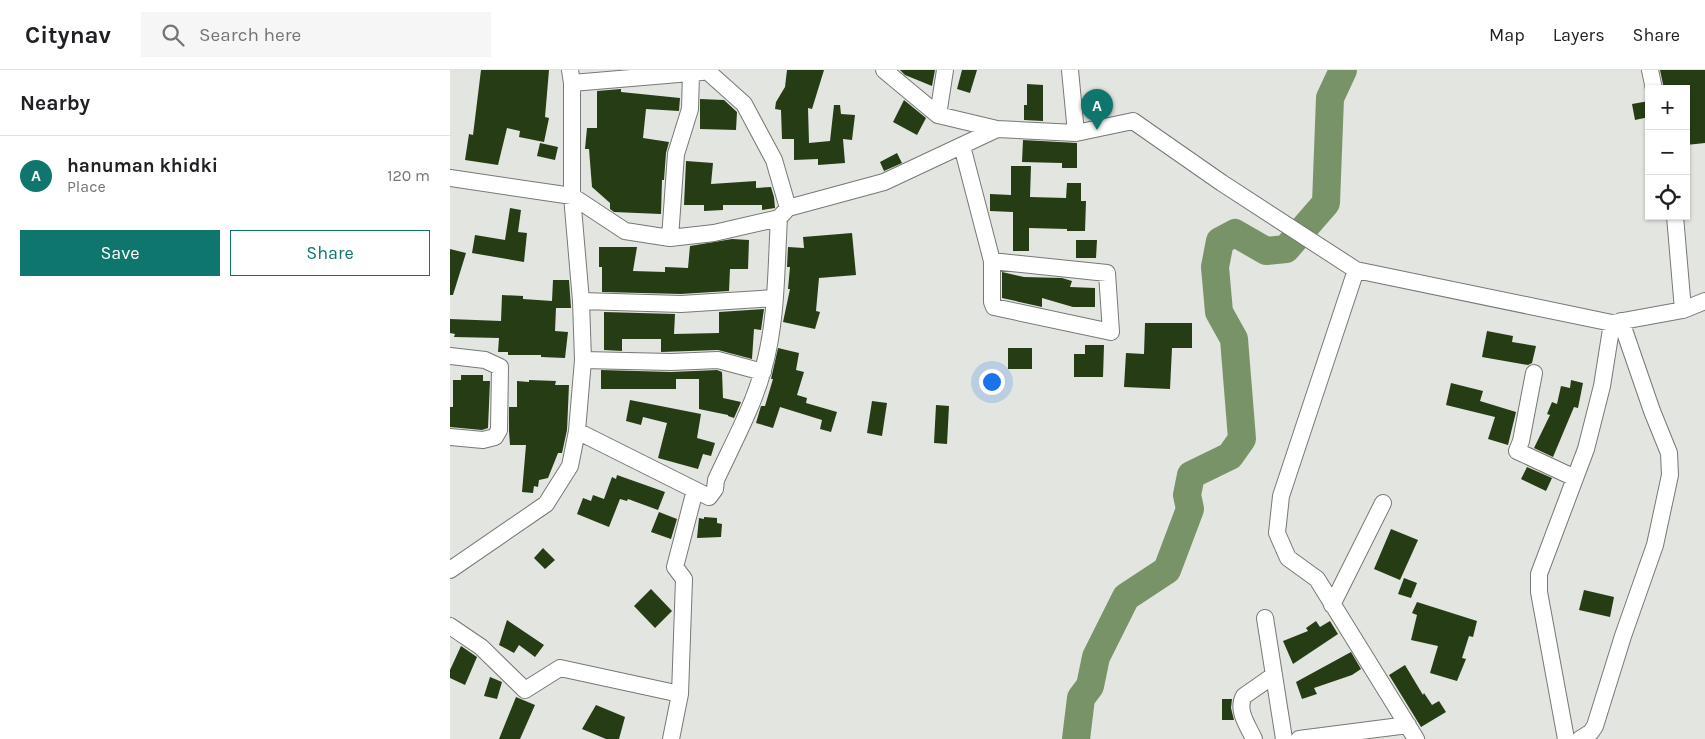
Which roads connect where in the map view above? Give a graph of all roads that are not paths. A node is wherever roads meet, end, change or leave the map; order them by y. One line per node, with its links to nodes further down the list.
1 (884, 70): 8 (street)
2 (945, 70): 8 (street)
3 (1070, 70): 10 (street)
4 (1650, 70): 7 (street)
5 (691, 74): 6 (street); 14 (street); 16 (street)
6 (571, 77): 13 (street)
7 (1653, 85)
8 (938, 115): 9 (street)
9 (997, 128): 10 (street); 11 (street)
10 (1076, 133): 18 (street)
11 (962, 146): 14 (street); 17 (street)
12 (450, 178): 13 (street)
13 (572, 196): 16 (street); 20 (street)
14 (784, 213): 16 (street); 19 (street)
15 (1675, 220): 22 (street)
16 (670, 238)
17 (992, 261): 17 (street)
18 (1356, 270): 23 (street); 34 (street)
19 (774, 298): 20 (street); 26 (street)
20 (581, 301): 25 (street)
21 (1705, 301): 22 (street)
22 (1683, 310): 23 (street)
23 (1616, 322): 30 (street); 46 (street)
24 (450, 356): 29 (street)
25 (583, 360): 26 (street); 28 (street)
26 (763, 372): 31 (street)
27 (1534, 373): 30 (street)
28 (577, 431): 31 (street); 33 (street)
29 (450, 437)
30 (1575, 478): 45 (street)
31 (695, 490): 38 (street)
32 (1383, 503): 34 (street)
33 (450, 570)
34 (1332, 605): 39 (street)
35 (1264, 618): 37 (street)
36 (450, 626): 38 (street)
37 (1274, 674): 42 (street); 43 (street)
38 (680, 694): 41 (street)
39 (1412, 732): 40 (street)
40 (1385, 734): 44 (street)
41 (672, 739)
42 (1254, 739)
43 (1284, 739)
44 (1299, 739)
45 (1566, 739)
46 (1580, 739)

